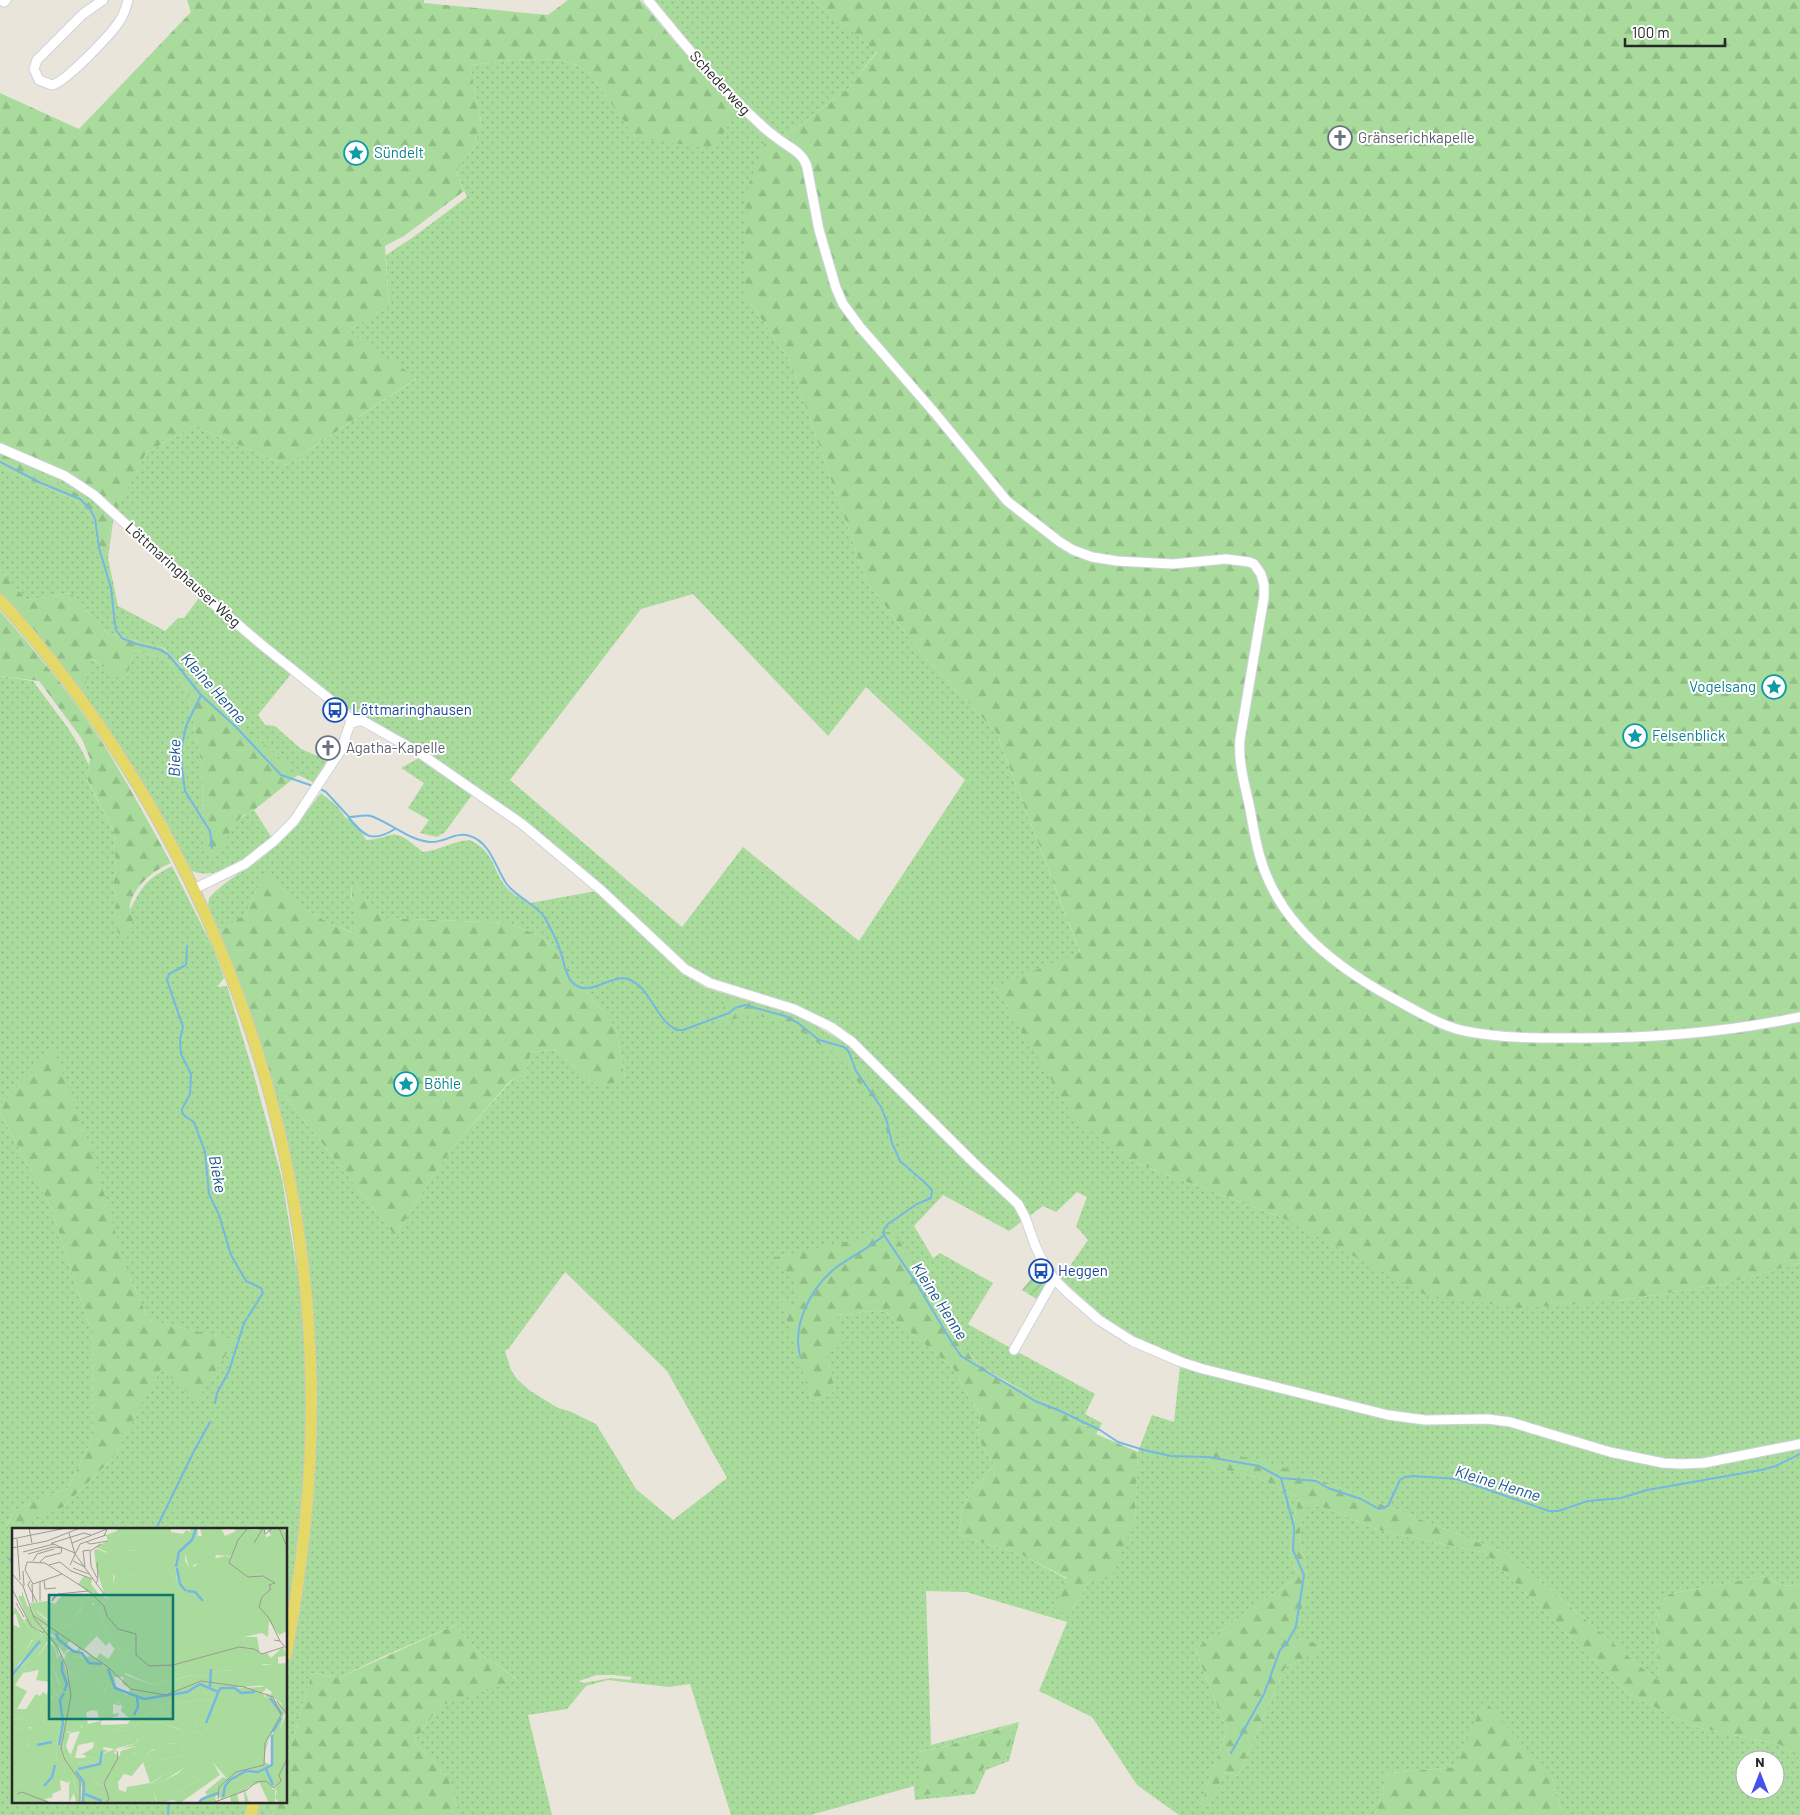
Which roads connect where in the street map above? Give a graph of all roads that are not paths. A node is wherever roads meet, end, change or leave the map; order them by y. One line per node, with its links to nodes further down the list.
1 (104, 0): 2 (street)
2 (128, 0)
3 (648, 0): 8 (street, Schederweg)
4 (0, 448): 6 (street, Löttmaringhauser Weg)
5 (0, 600): 7 (main road)
6 (353, 722): 7 (street); 9 (street)
7 (194, 889): 12 (main road)
8 (1800, 1017)
9 (1054, 1279): 10 (street); 11 (street)
10 (1014, 1350)
11 (1800, 1444)
12 (288, 1644)
13 (254, 1802): 14 (main road)
14 (251, 1815)

